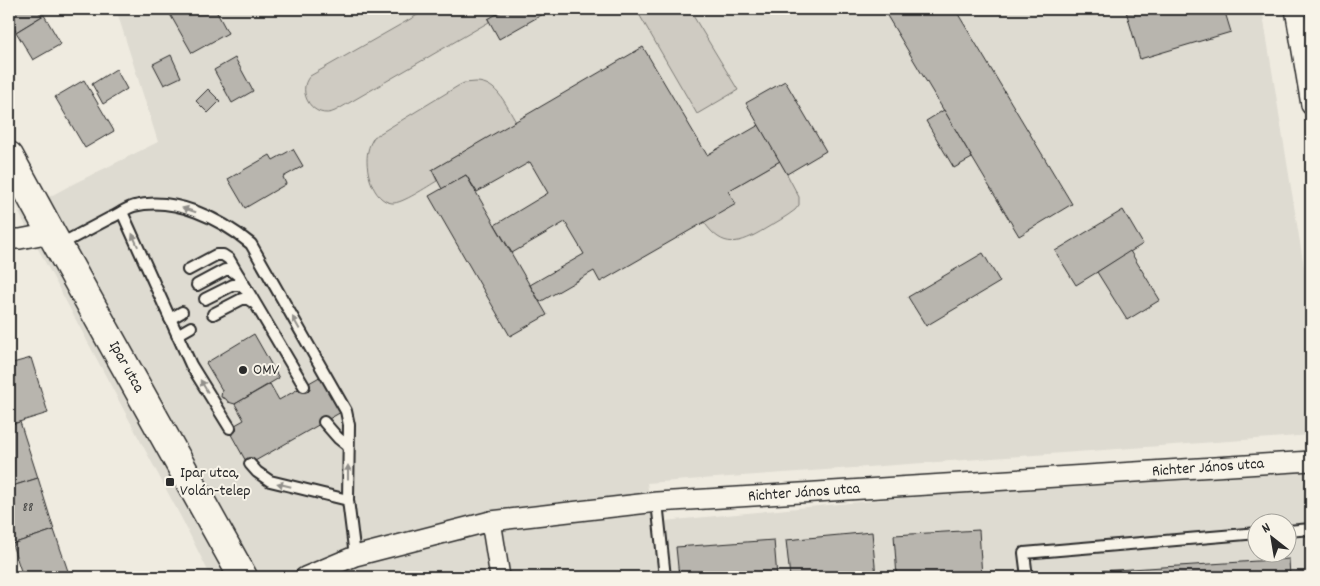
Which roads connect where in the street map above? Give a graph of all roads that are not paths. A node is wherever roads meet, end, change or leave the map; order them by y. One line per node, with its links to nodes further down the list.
1 (1295, 9): 2 (street)
2 (1311, 105)
3 (9, 156): 6 (street, Ipar utca)
4 (122, 212): 6 (lane); 13 (lane, one-way to 4); 23 (lane, one-way to 4)
5 (9, 239): 6 (street)
6 (54, 240): 33 (street, Ipar utca)
7 (188, 270): 8 (lane)
8 (239, 277): 9 (lane); 10 (lane)
9 (197, 285)
10 (248, 291): 12 (lane); 14 (lane)
11 (174, 298): 13 (lane)
12 (205, 300)
13 (164, 304): 17 (lane)
14 (256, 306): 16 (lane); 20 (lane)
15 (182, 312): 17 (lane)
16 (213, 314)
17 (170, 319): 19 (lane)
18 (191, 327): 19 (lane)
19 (178, 335): 22 (lane, one-way to 19)
20 (304, 386)
21 (324, 422): 23 (lane)
22 (230, 428)
23 (348, 446): 26 (lane, one-way to 23)
24 (1311, 461): 27 (street, Richter János utca)
25 (250, 464): 26 (lane, one-way to 25)
26 (348, 500): 32 (lane)
27 (657, 502): 28 (street, Richter János utca); 36 (lane)
28 (491, 521): 32 (street, Richter János utca); 35 (street)
29 (1311, 528): 30 (lane)
30 (1298, 530)
31 (1248, 534): 37 (lane)
32 (355, 556): 34 (street, Richter János utca)
33 (243, 577)
34 (305, 577)
35 (500, 577)
36 (665, 577)
37 (1027, 577)

